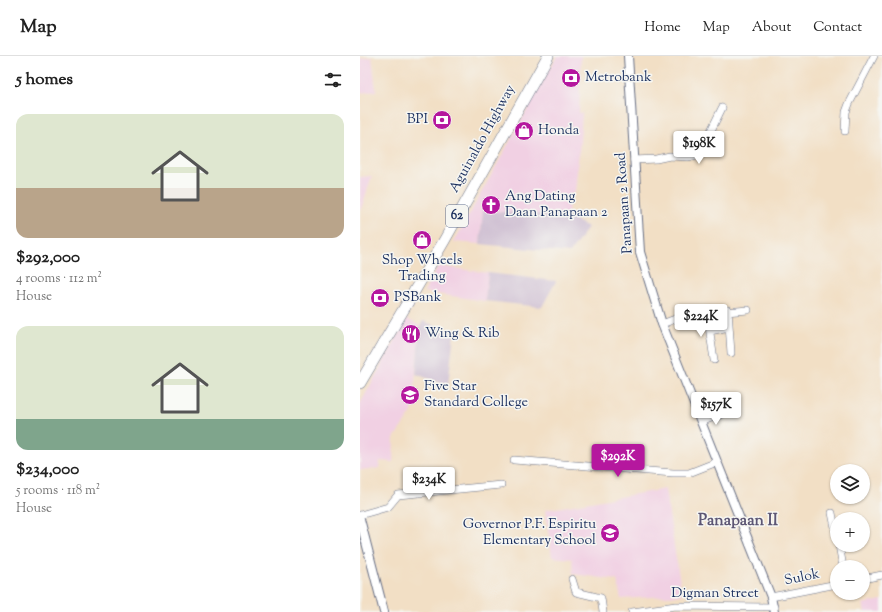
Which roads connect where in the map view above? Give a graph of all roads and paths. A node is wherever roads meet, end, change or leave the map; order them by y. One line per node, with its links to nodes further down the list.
1 (548, 56): 15 (highway, Aguinaldo Highway / 62)
2 (628, 56): 6 (street, Panapaan 2 Road)
3 (874, 56): 5 (street)
4 (722, 108): 6 (street)
5 (845, 131)
6 (634, 160): 10 (street, Panapaan 2 Road)
7 (728, 310): 8 (street); 9 (street); 11 (street)
8 (748, 310)
9 (707, 313): 10 (street); 12 (street)
10 (662, 324): 17 (street, Panapaan 2 Road)
11 (729, 327): 12 (street); 13 (street)
12 (710, 330): 14 (street)
13 (731, 353)
14 (714, 360)
15 (360, 383)
16 (724, 413): 17 (street)
17 (701, 422): 19 (street, Panapaan 2 Road)
18 (514, 460): 19 (street)
19 (717, 462): 27 (street, Panapaan 2 Road)
20 (502, 485): 21 (street)
21 (360, 515)
22 (360, 519): 29 (street)
23 (882, 575): 24 (street)
24 (870, 578)
25 (572, 579): 30 (street)
26 (830, 585): 27 (street, Sulok)
27 (771, 597): 28 (street, Panapaan 2 Road)
28 (774, 610): 31 (street, Digman Street)
29 (384, 612)
30 (603, 612)
31 (632, 612)

